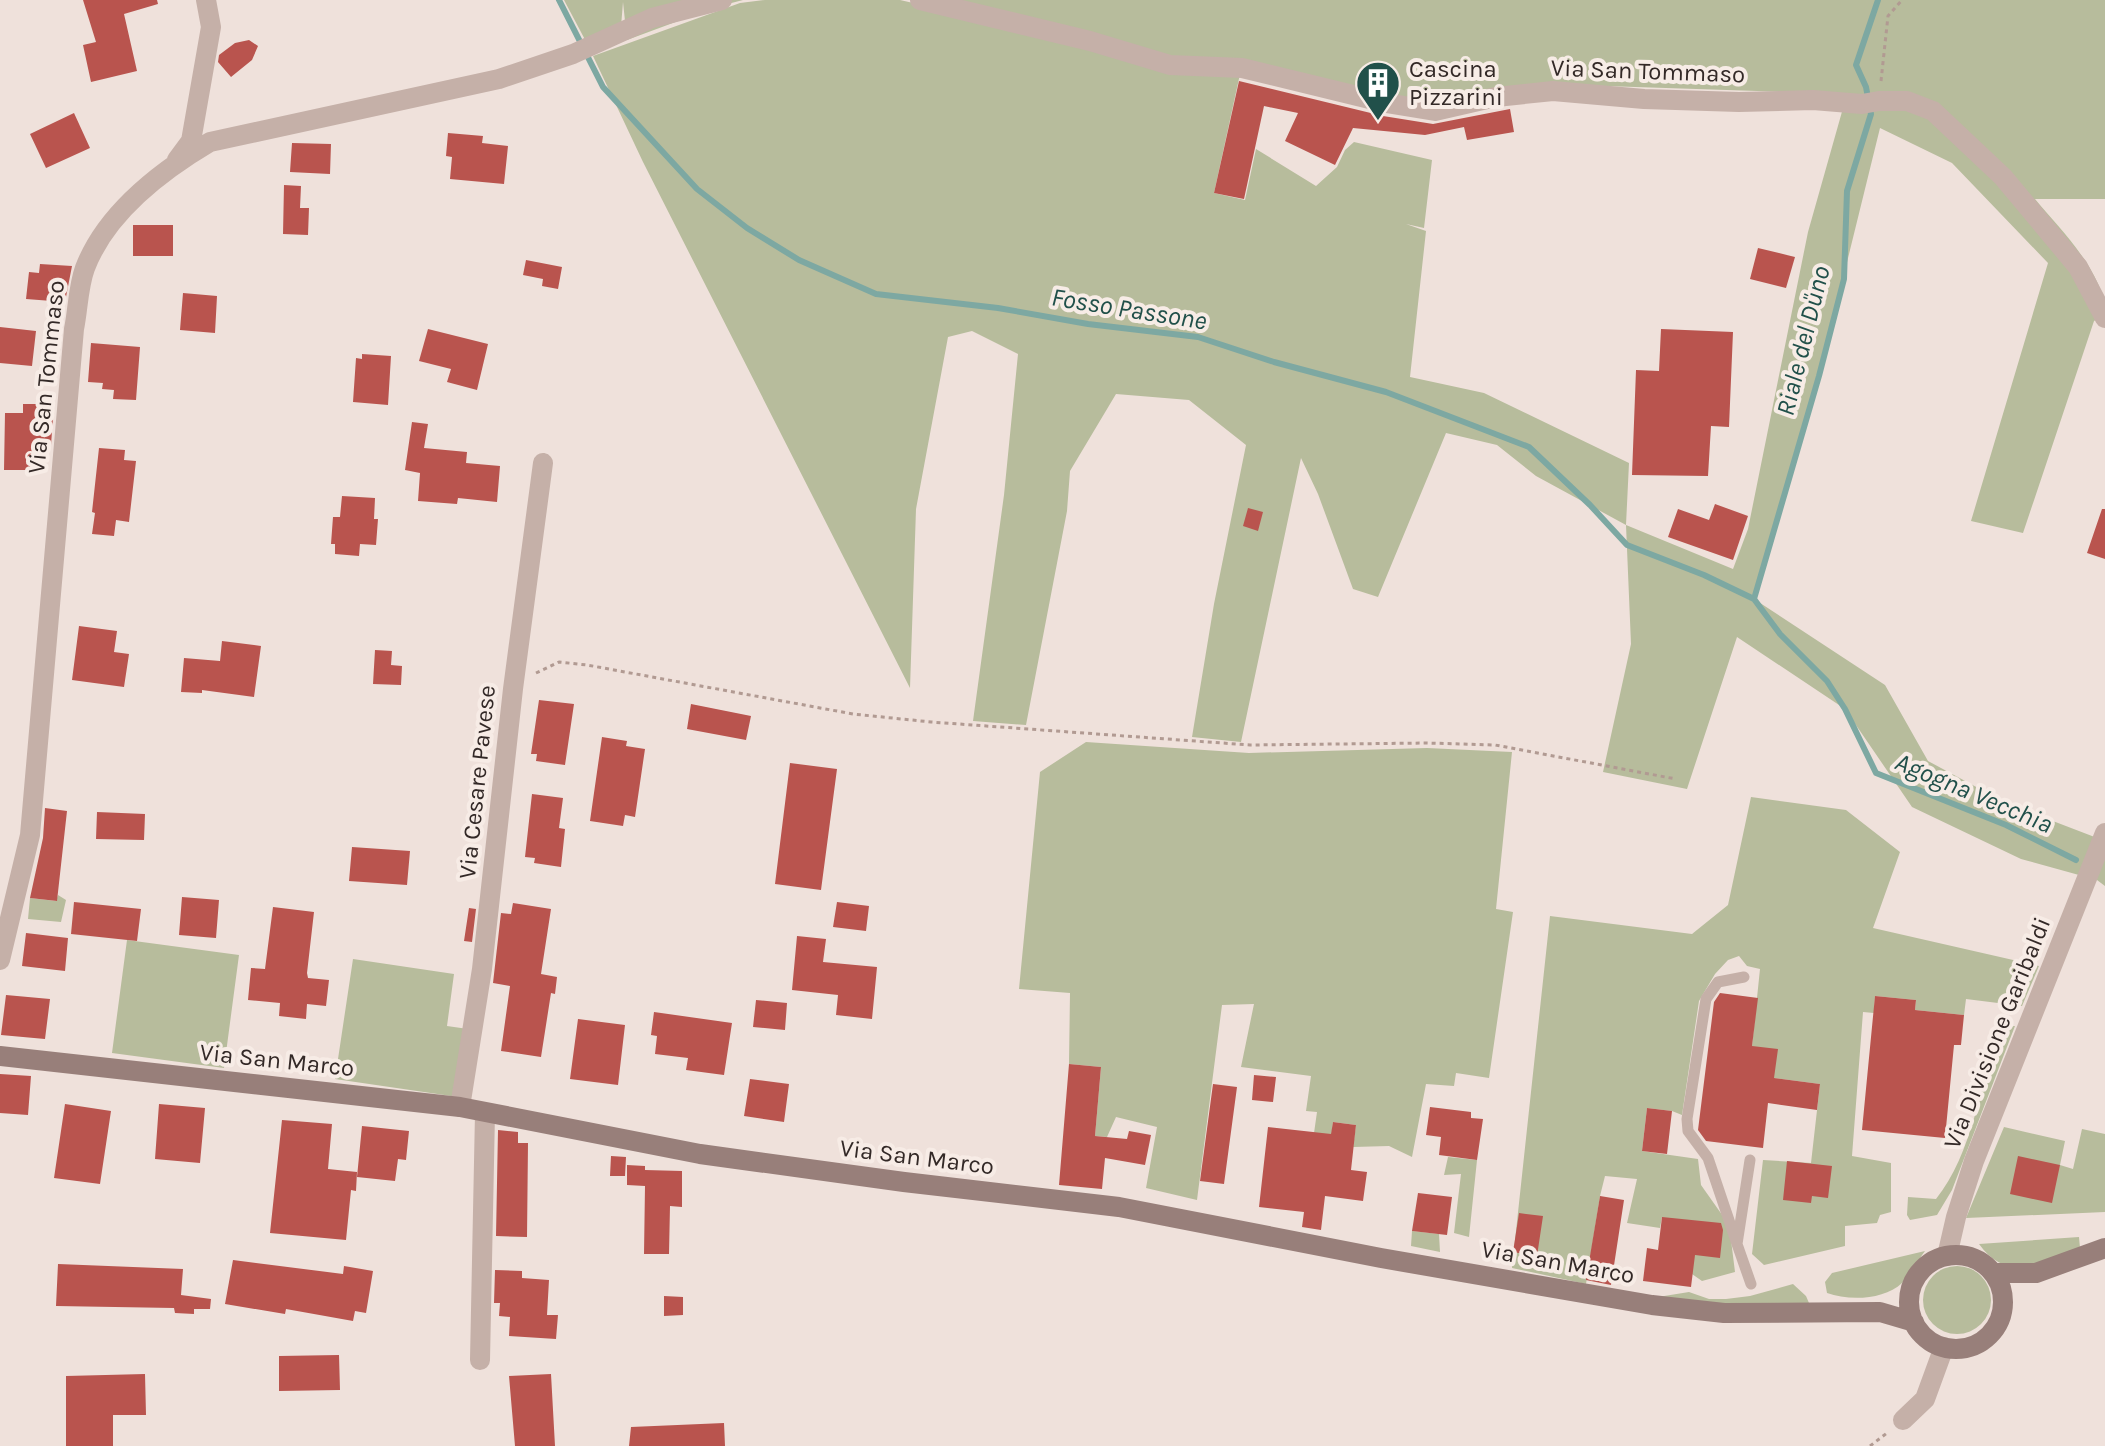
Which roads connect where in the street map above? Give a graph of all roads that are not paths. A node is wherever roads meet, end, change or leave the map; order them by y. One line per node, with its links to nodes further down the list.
1 (206, 0): 4 (street)
2 (722, 0): 4 (street, Via San Tommaso)
3 (920, 0): 5 (street, Via San Tommaso)
4 (175, 163): 8 (street, Via San Tommaso)
5 (2105, 318)
6 (543, 463): 11 (street, Via Cesare Pavese)
7 (2105, 833): 16 (street, Via Divisione Garibaldi)
8 (0, 960)
9 (1744, 977): 14 (lane)
10 (0, 1056): 11 (street, Via San Marco)
11 (460, 1107): 12 (street, Via San Marco)
12 (485, 1113): 22 (street, Via San Marco); 25 (street)
13 (1750, 1160): 14 (lane)
14 (1737, 1244): 20 (lane)
15 (2105, 1248): 18 (street)
16 (1947, 1256): 17 (street); 19 (street)
17 (1993, 1273): 18 (street); 21 (street)
18 (2036, 1273): 21 (street)
19 (1914, 1282): 22 (street, Via San Marco); 23 (street)
20 (1751, 1284)
21 (2003, 1307): 24 (street)
22 (1827, 1311): 23 (street, Via San Marco)
23 (1914, 1322): 24 (street)
24 (1944, 1347): 26 (street)
25 (480, 1360)
26 (1903, 1420)

